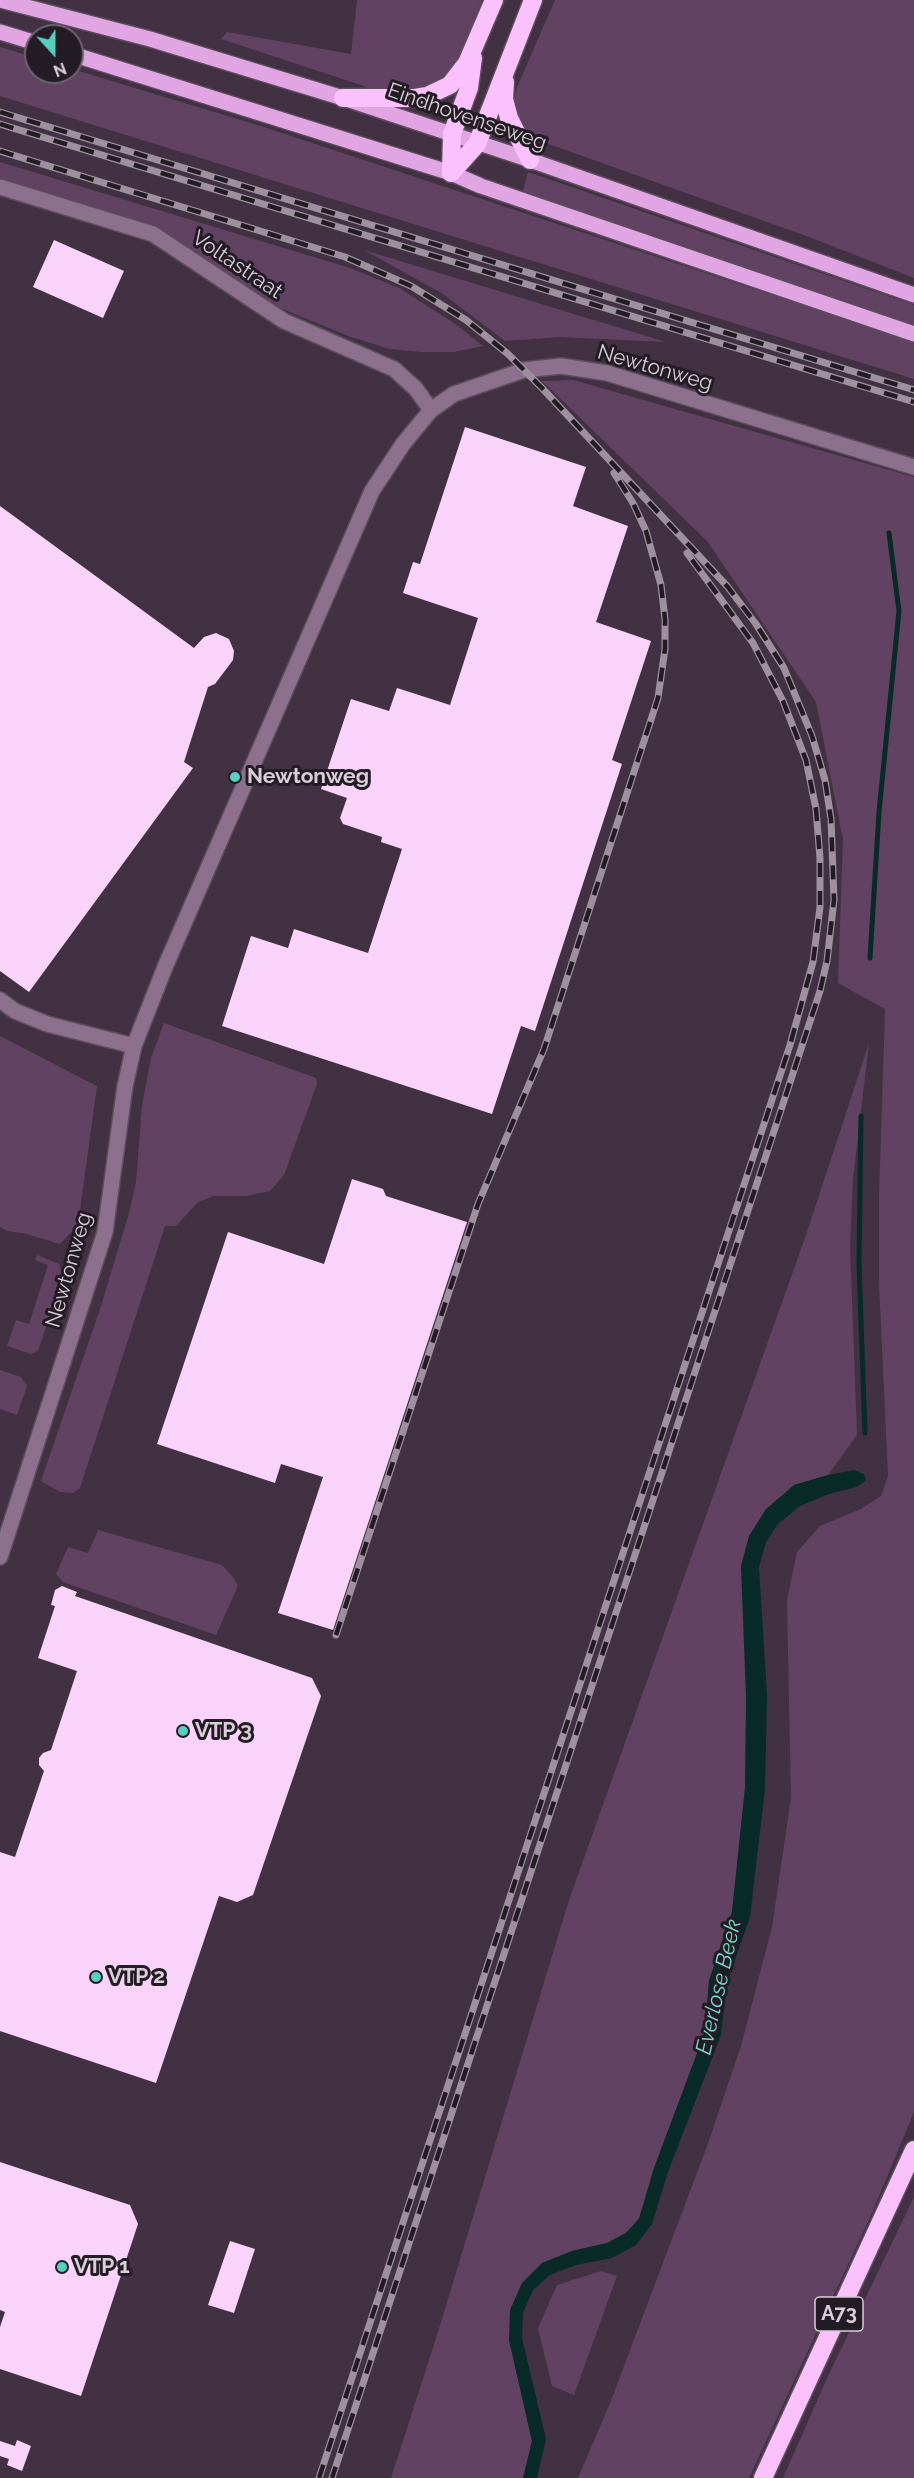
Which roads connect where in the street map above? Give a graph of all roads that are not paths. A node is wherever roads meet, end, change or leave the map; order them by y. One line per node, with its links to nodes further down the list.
1 (0, 0): 9 (main road, Eindhovenseweg)
2 (494, 0): 6 (highway)
3 (533, 0): 8 (highway)
4 (0, 32): 5 (main road)
5 (24, 39)
6 (475, 45): 9 (highway); 10 (highway)
7 (84, 58): 13 (main road)
8 (506, 68): 11 (highway); 12 (highway)
9 (343, 98): 10 (main road, Eindhovenseweg)
10 (452, 134): 11 (main road, Eindhovenseweg); 13 (highway)
11 (477, 144): 12 (main road, Eindhovenseweg); 13 (highway)
12 (530, 160): 15 (main road, Eindhovenseweg)
13 (451, 173): 16 (main road)
14 (0, 187): 17 (street, Voltastraat)
15 (914, 295)
16 (914, 334)
17 (432, 410): 18 (street, Newtonweg); 20 (street, Newtonweg)
18 (914, 467)
19 (0, 1000): 20 (street)
20 (134, 1046): 21 (street, Newtonweg)
21 (0, 1557)
22 (914, 2150): 23 (highway, A73)
23 (763, 2478)

